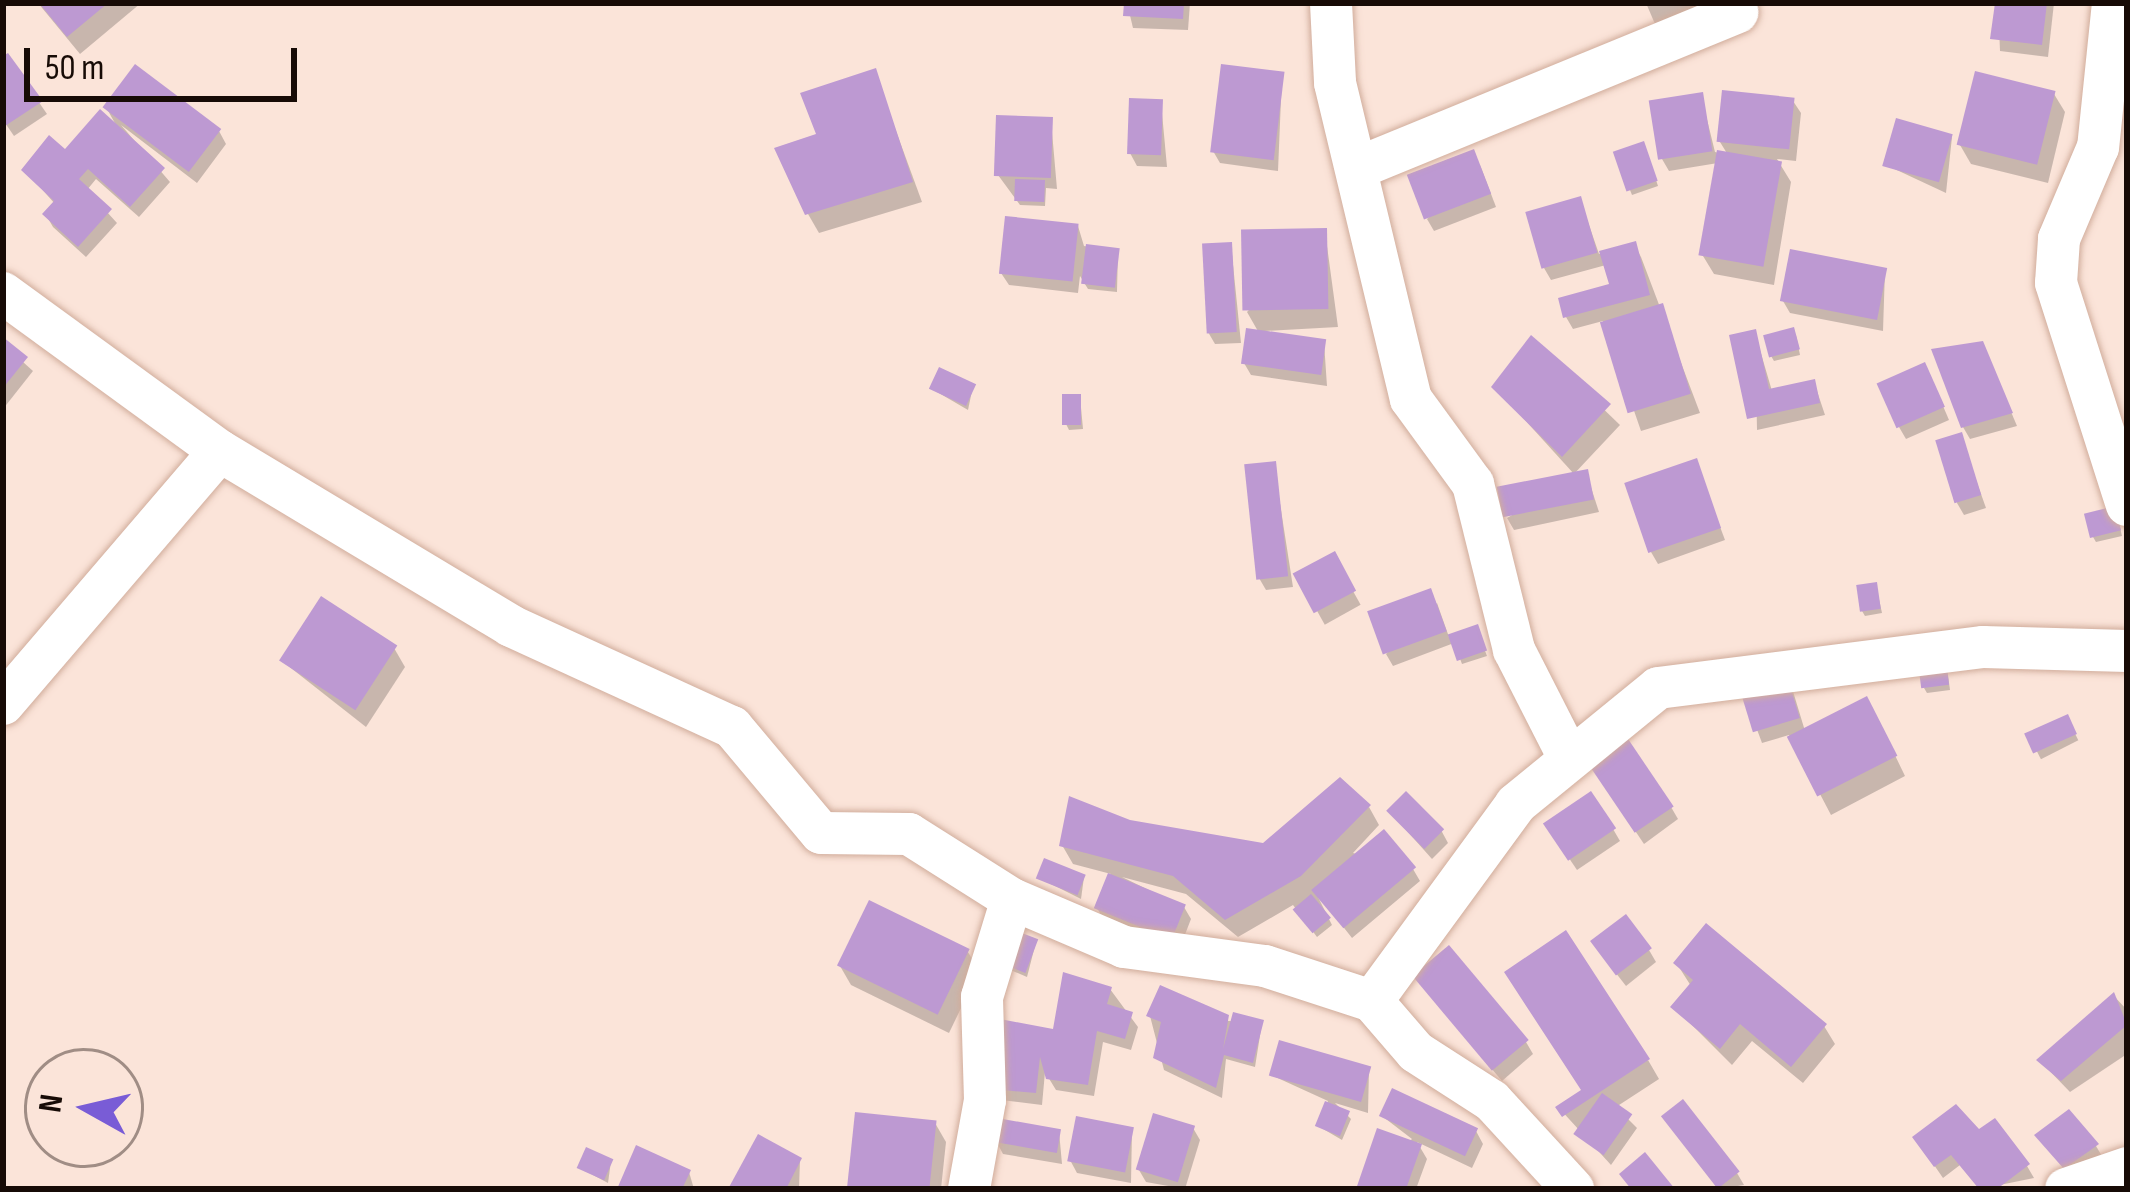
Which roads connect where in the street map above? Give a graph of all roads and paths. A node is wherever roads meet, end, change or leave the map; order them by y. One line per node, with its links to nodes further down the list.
1 (1331, 3): 5 (street)
2 (2113, 3): 4 (street)
3 (1737, 12): 5 (street)
4 (2111, 162): 8 (street)
5 (1360, 167): 11 (street)
6 (3, 292): 7 (street)
7 (220, 451): 10 (street); 12 (street)
8 (2127, 505)
9 (2127, 650): 11 (street)
10 (3, 704)
11 (1568, 758): 13 (street)
12 (1012, 899): 13 (street); 15 (street)
13 (1372, 1001): 16 (street)
14 (2127, 1168): 17 (street)
15 (969, 1189)
16 (1573, 1189)
17 (2066, 1189)

